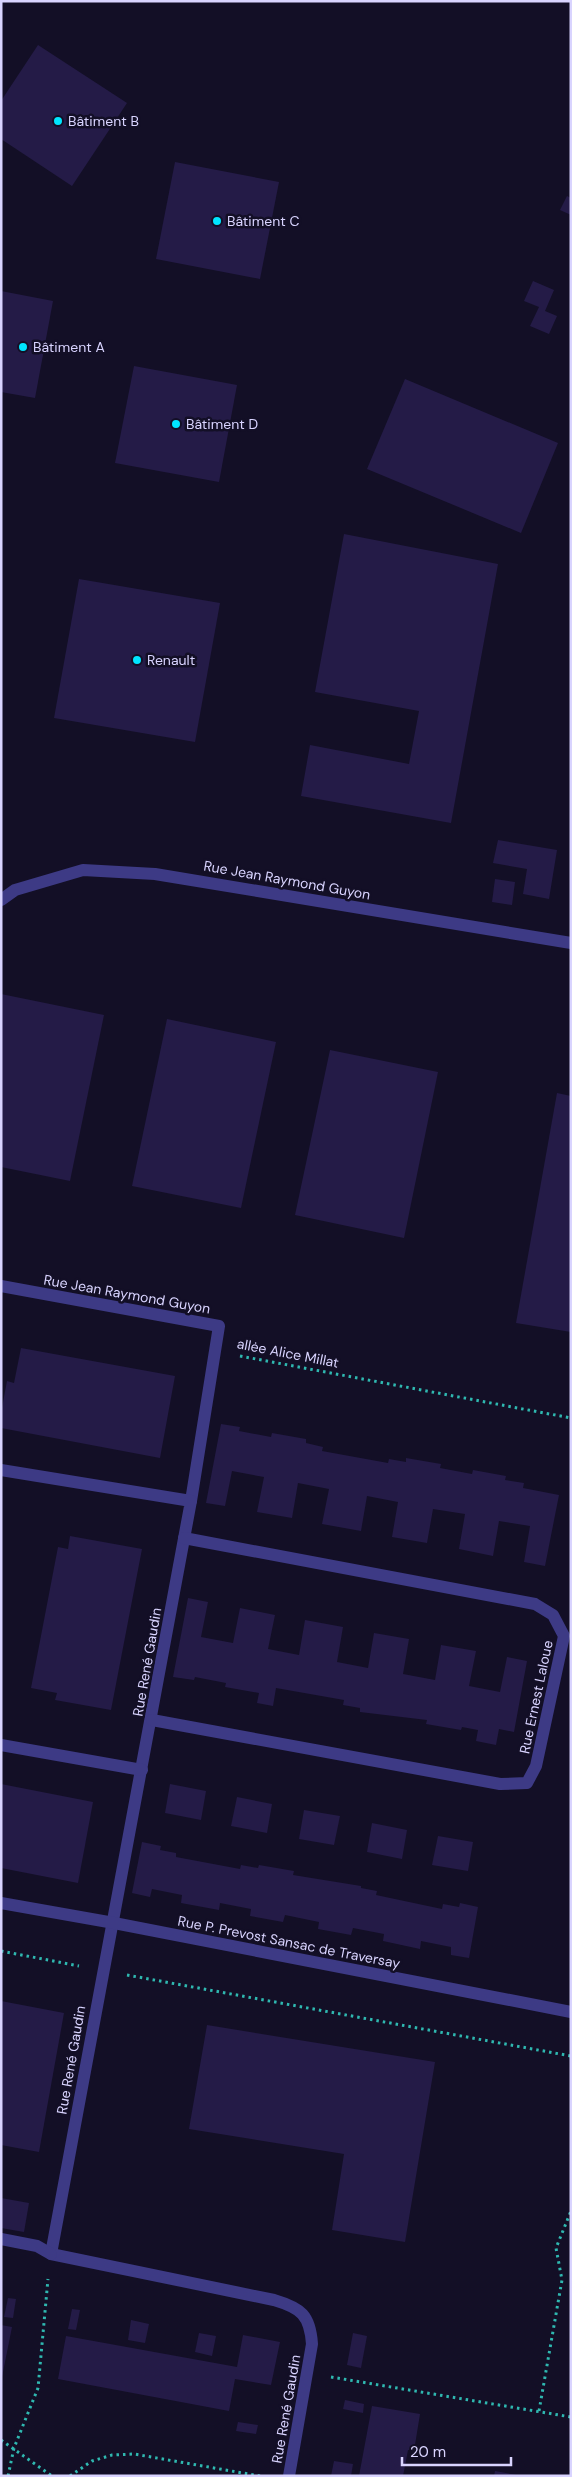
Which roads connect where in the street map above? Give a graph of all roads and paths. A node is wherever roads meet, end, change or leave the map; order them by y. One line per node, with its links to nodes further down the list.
1 (1, 900): 2 (street, Rue Jean Raymond Guyon)
2 (571, 943)
3 (1, 1286): 4 (street, Rue Jean Raymond Guyon)
4 (215, 1351): 5 (path, allėe Alice Millat); 7 (street, Rue Jean Raymond Guyon)
5 (571, 1418)
6 (1, 1470): 7 (street)
7 (191, 1501): 8 (street, Rue René Gaudin)
8 (184, 1538): 9 (street, Rue René Gaudin); 9 (street, Rue Ernest Laloue)
9 (152, 1720): 11 (street, Rue René Gaudin)
10 (1, 1745): 11 (street)
11 (142, 1770): 13 (street, Rue René Gaudin)
12 (1, 1903): 13 (street, Rue P. Prevost Sansac de Traversay)
13 (114, 1923): 15 (street, Rue René Gaudin); 16 (street, Rue P. Prevost Sansac de Traversay)
14 (1, 1951): 15 (path)
15 (103, 1971): 17 (path); 20 (street, Rue René Gaudin)
16 (571, 2012)
17 (571, 2056)
18 (571, 2211): 22 (path)
19 (1, 2239): 20 (street)
20 (52, 2254): 21 (street, Rue René Gaudin); 25 (path)
21 (308, 2373): 22 (path); 30 (street, Rue René Gaudin)
22 (539, 2411): 23 (path)
23 (571, 2417)
24 (1, 2440): 25 (path)
25 (14, 2448): 26 (path); 27 (path)
26 (8, 2476)
27 (52, 2476)
28 (70, 2476): 29 (path)
29 (260, 2476)
30 (289, 2476)

